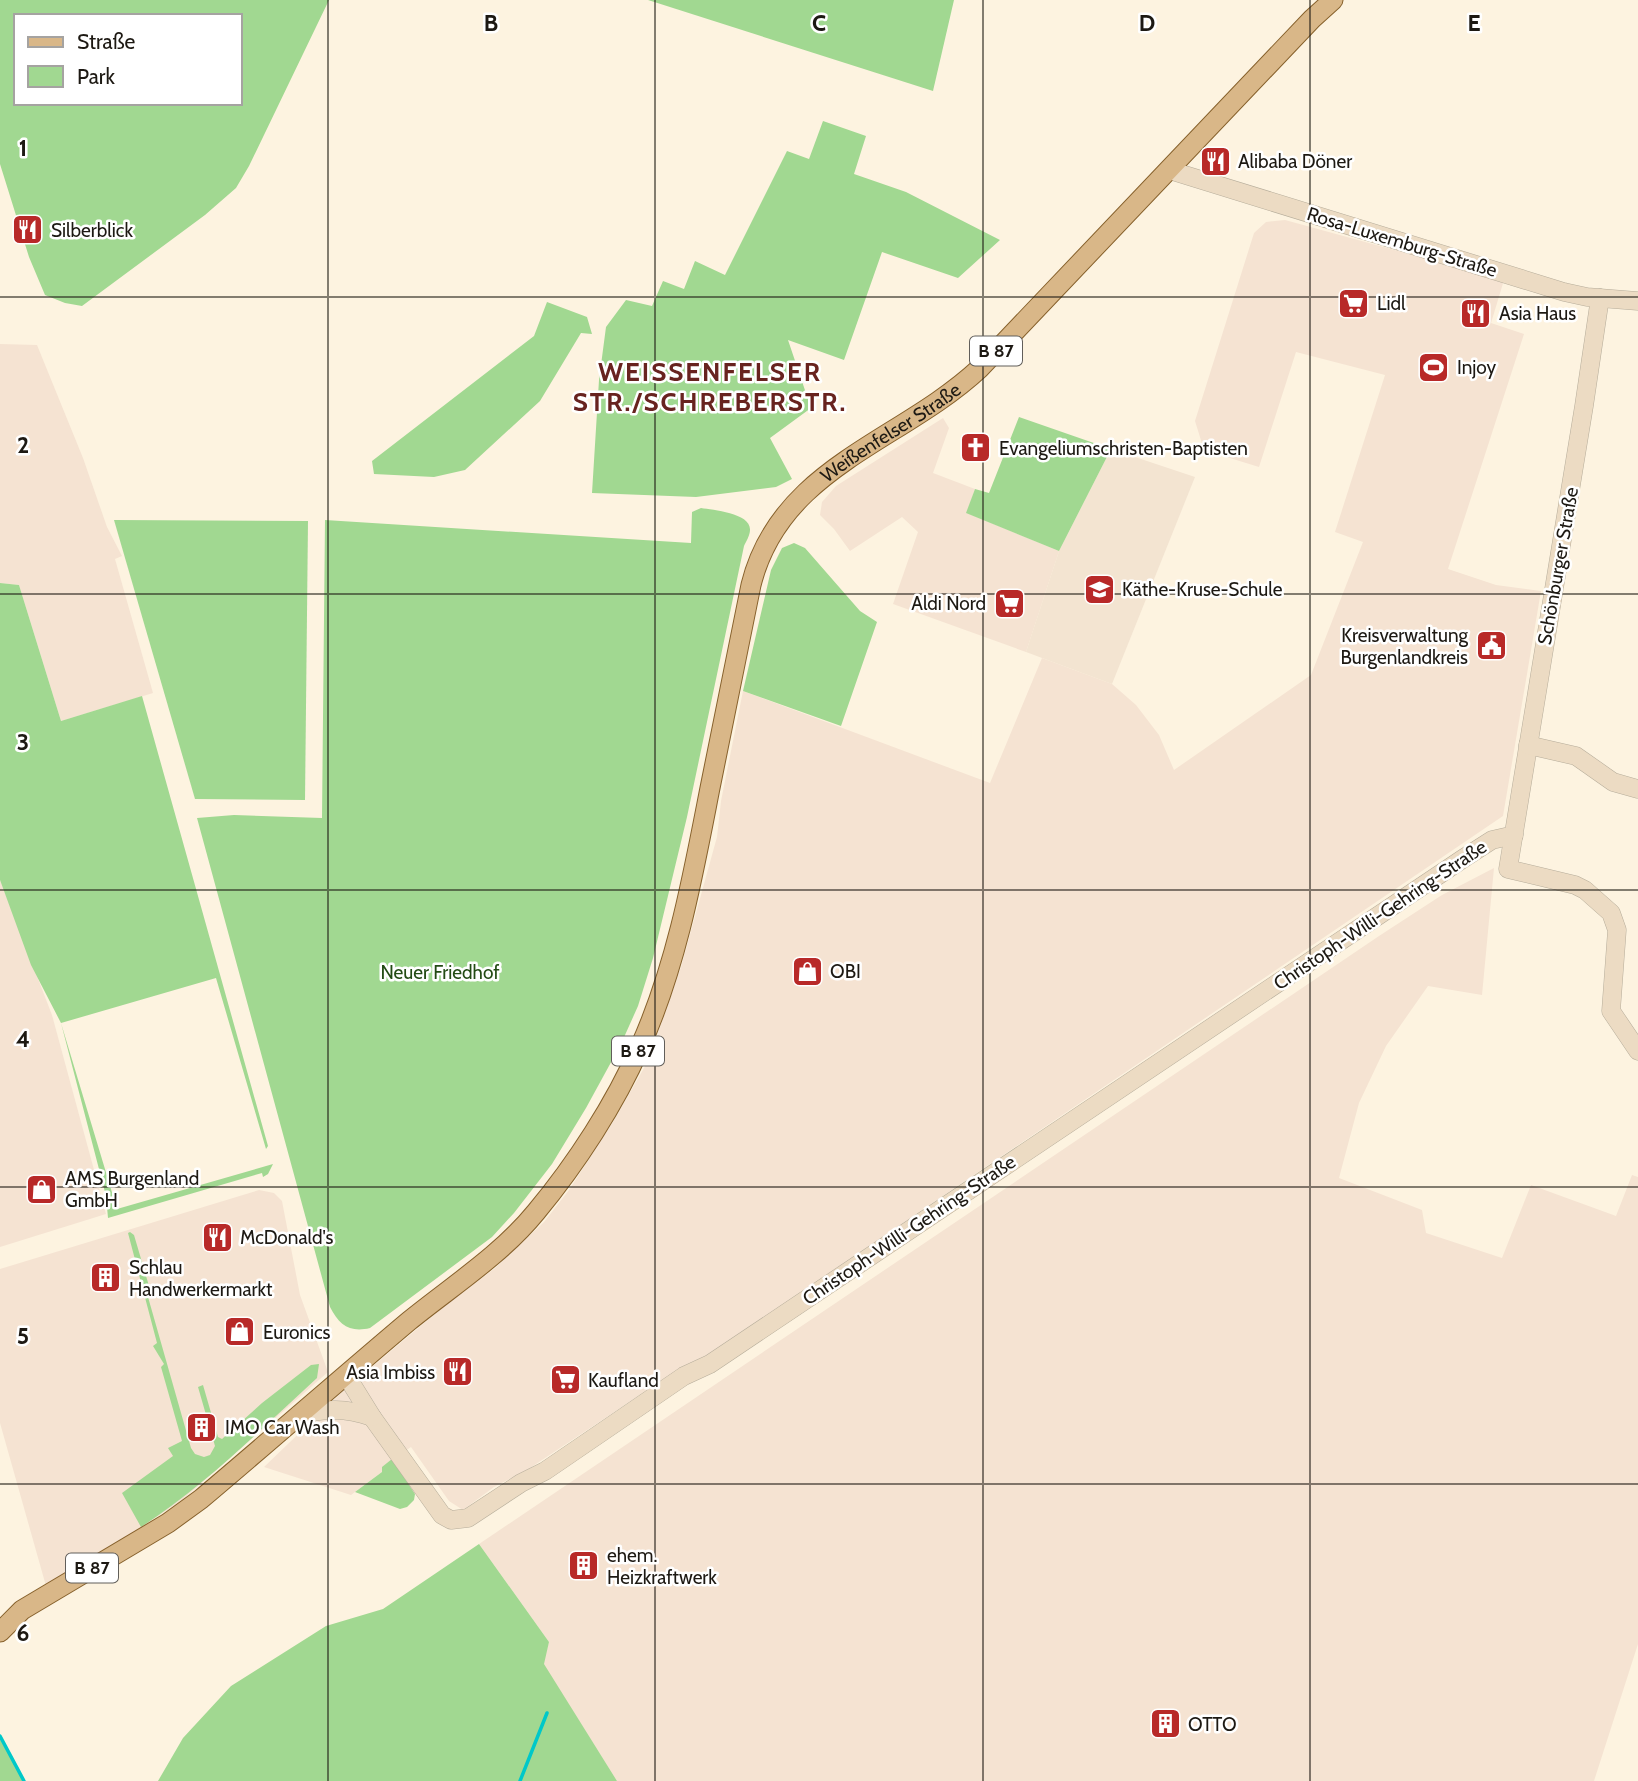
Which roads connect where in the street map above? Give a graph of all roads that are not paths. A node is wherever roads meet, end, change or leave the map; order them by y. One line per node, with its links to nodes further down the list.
1 (1333, 0): 2 (main road, Weißenfelser Straße / B 87)
2 (1169, 170): 3 (street, Rosa-Luxemburg-Straße); 9 (main road, Weißenfelser Straße / B 87)
3 (1600, 298): 4 (street, Rosa-Luxemburg-Straße); 5 (street, Schönburger Straße)
4 (1638, 301)
5 (1528, 745): 6 (street); 7 (street, Schönburger Straße)
6 (1638, 789)
7 (1514, 835): 8 (street, Schönburger Straße); 11 (street, Christoph-Willi-Gehring-Straße)
8 (1638, 1051)
9 (346, 1375): 10 (main road, B 87); 11 (street, Christoph-Willi-Gehring-Straße)
10 (299, 1415): 11 (street); 12 (main road, B 87)
11 (372, 1417)
12 (0, 1632)

